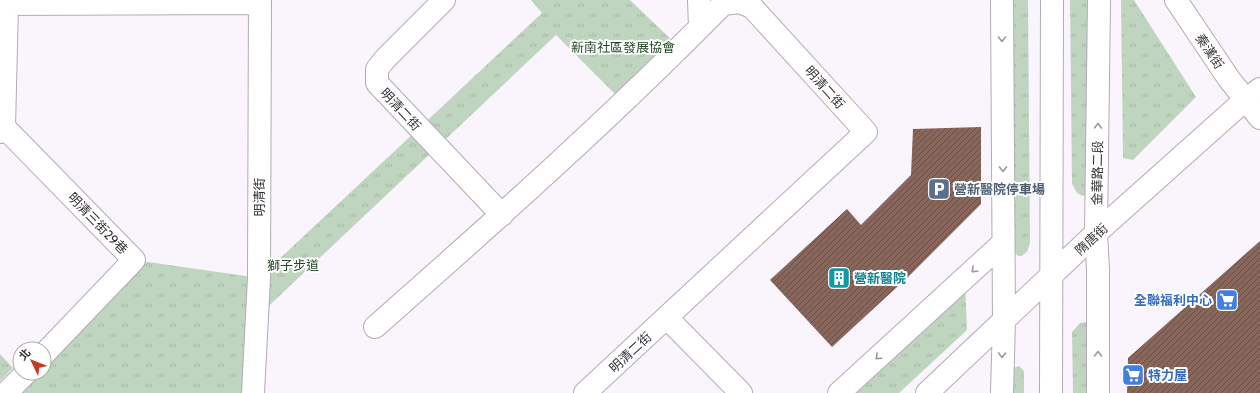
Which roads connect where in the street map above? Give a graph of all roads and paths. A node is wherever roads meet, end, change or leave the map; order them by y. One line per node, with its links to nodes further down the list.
1 (444, 0): 13 (street, 明清二街)
2 (699, 0): 9 (street)
3 (1002, 0): 15 (street, one-way to 15)
4 (1052, 0): 16 (street)
5 (1099, 0): 14 (street, 金華路二段, one-way to 5)
6 (1176, 0): 10 (street, 秦漢街)
7 (260, 1): 8 (street); 21 (street, 明清街)
8 (4, 4): 12 (street)
9 (700, 27): 13 (street, 明清二街); 17 (street, 明清二街)
10 (1253, 95): 11 (street, 秦漢街); 14 (street, 隋唐街)
11 (1260, 118)
12 (2, 130): 20 (street, 明清三街29巷)
13 (502, 215): 19 (street, 明清二街)
14 (1096, 234): 16 (street, 隋唐街); 28 (street, 金華路二段, one-way to 14)
15 (1003, 243): 18 (street); 24 (street, one-way to 24)
16 (1051, 276): 18 (street, 隋唐街); 27 (street)
17 (667, 318): 22 (street, 明清二街); 23 (street)
18 (1004, 320): 25 (street, 隋唐街); 26 (street, one-way to 26)
19 (375, 327)
20 (52, 346)
21 (253, 393)
22 (585, 393)
23 (740, 393)
24 (839, 393)
25 (927, 393)
26 (1002, 393)
27 (1051, 393)
28 (1098, 393)

